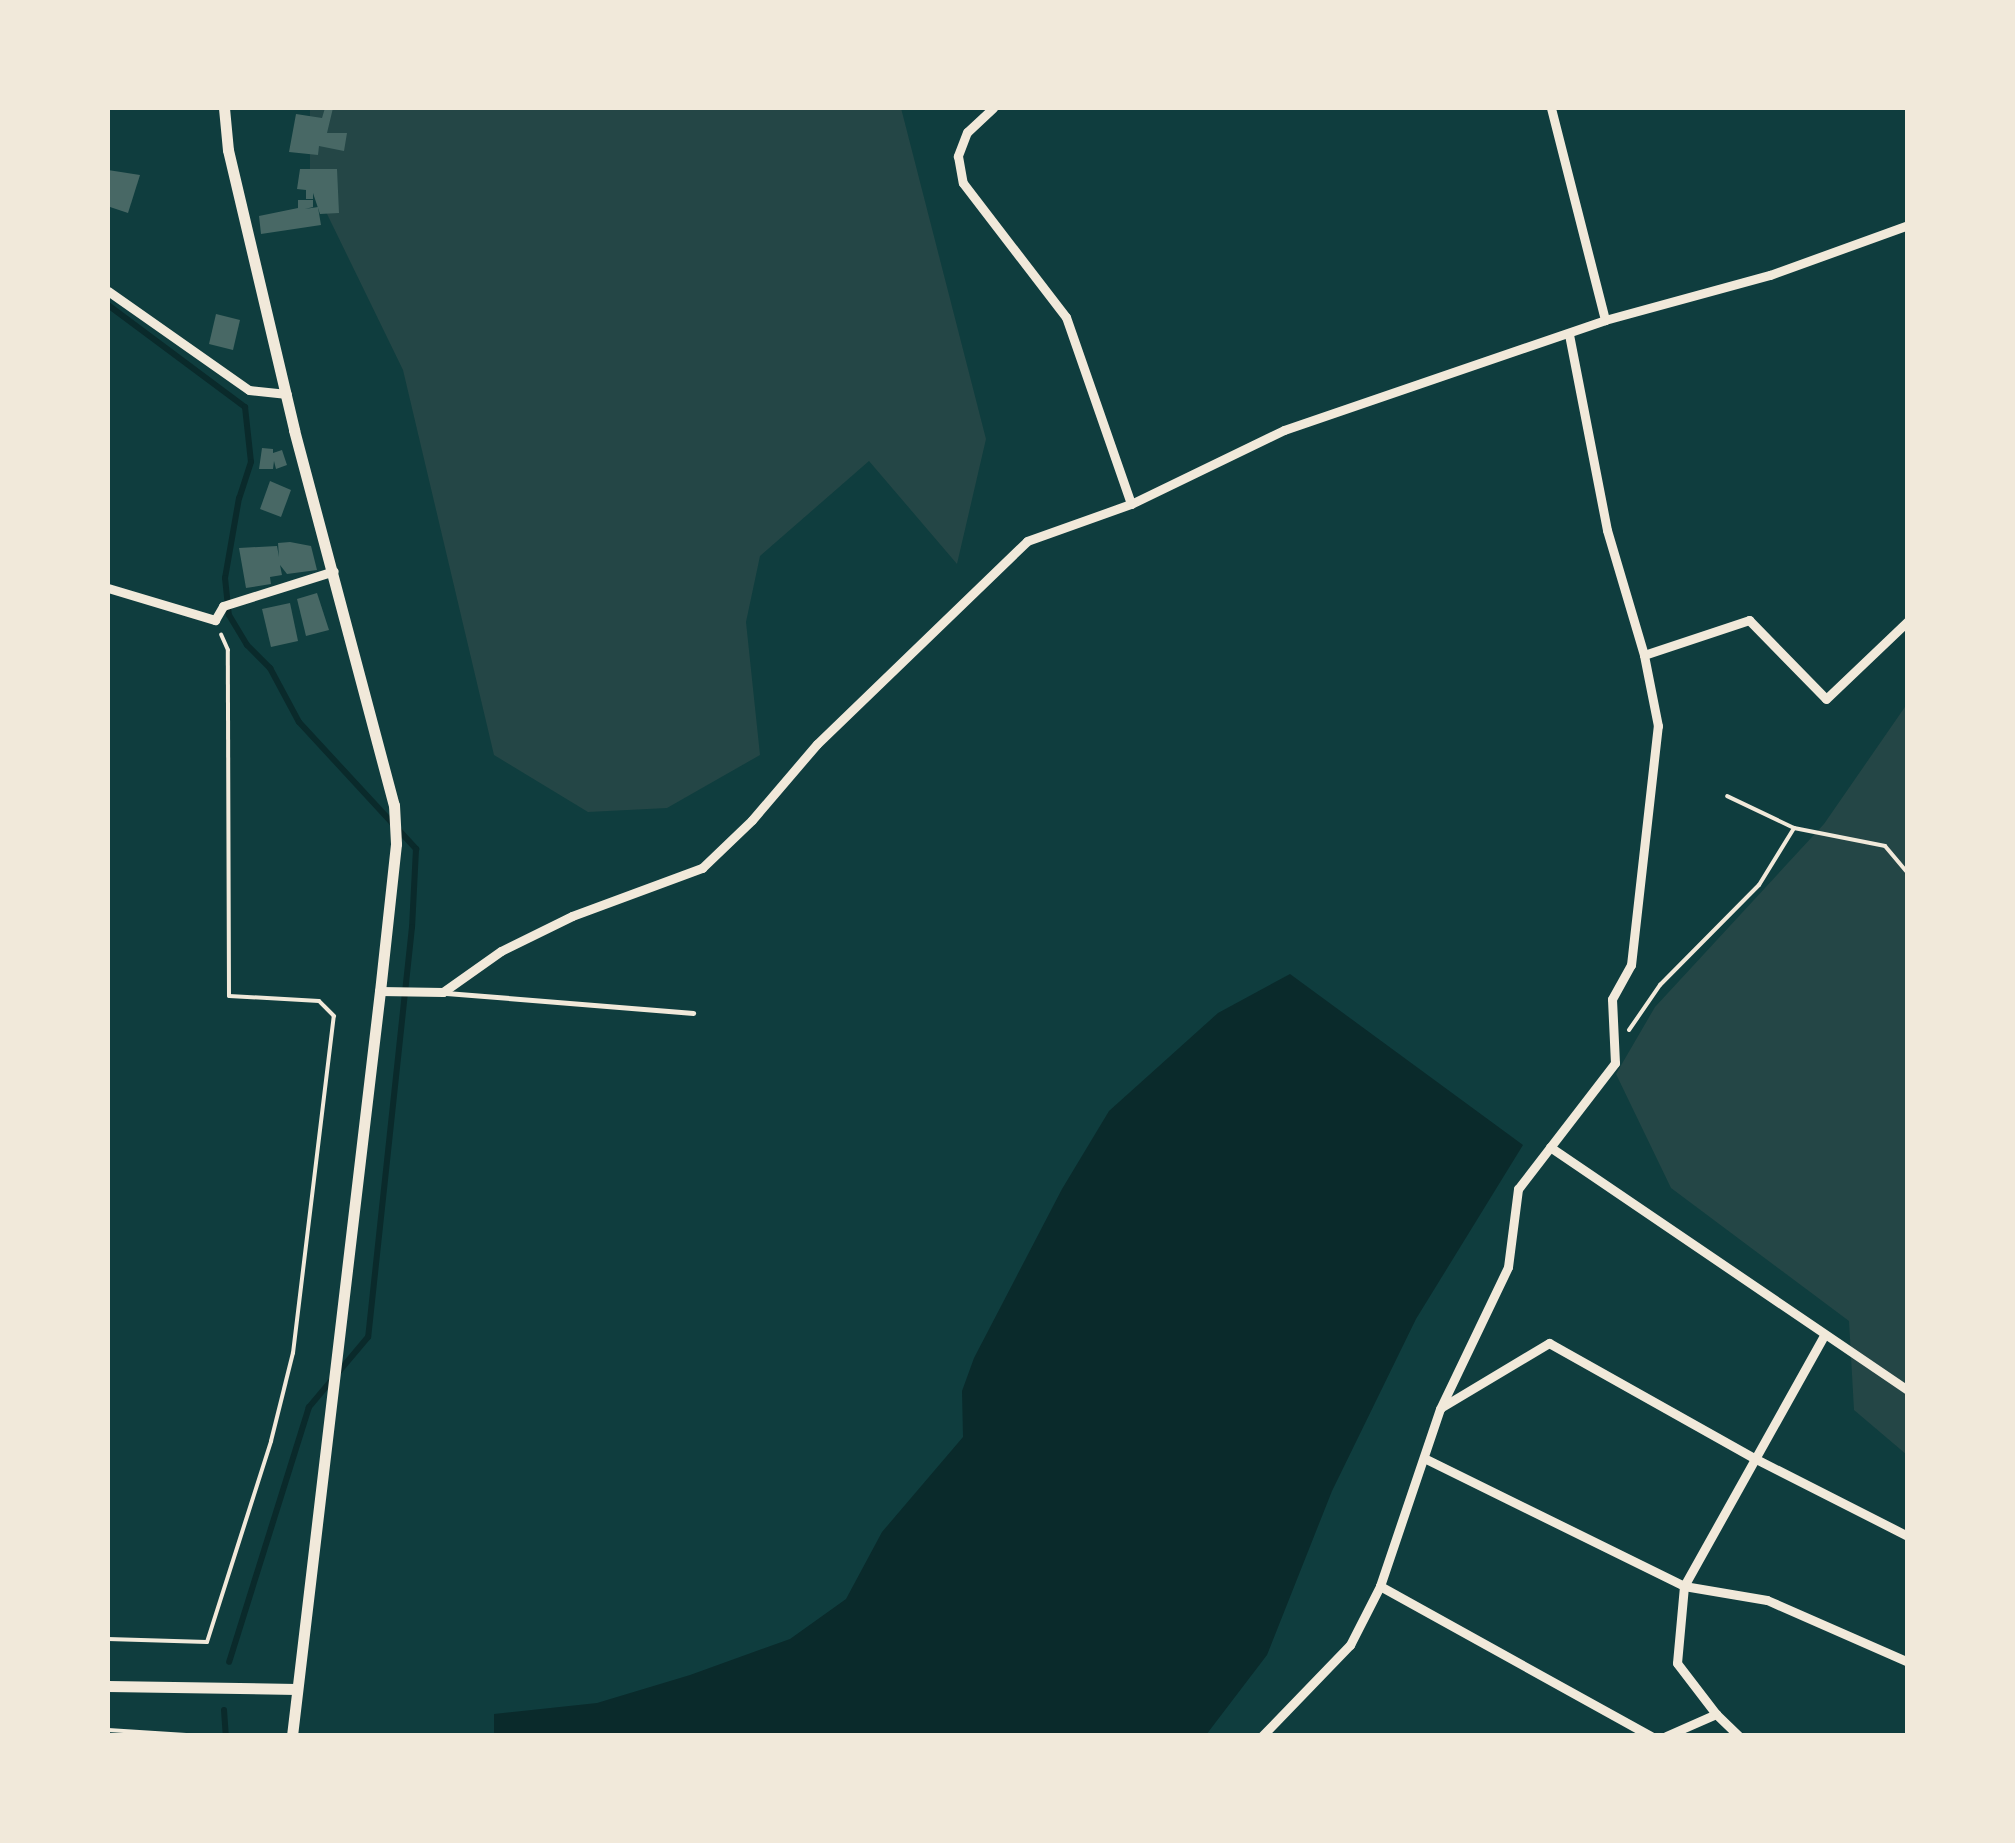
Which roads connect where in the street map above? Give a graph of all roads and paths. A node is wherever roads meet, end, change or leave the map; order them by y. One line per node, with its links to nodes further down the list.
1 (224, 108): 8 (street)
2 (993, 108): 9 (street)
3 (1551, 108): 6 (street)
4 (1908, 225): 6 (street)
5 (108, 291): 8 (street)
6 (1605, 320): 7 (street)
7 (1569, 334): 9 (street); 14 (street)
8 (287, 394): 10 (street)
9 (1131, 504): 19 (street)
10 (334, 571): 12 (street); 18 (street)
11 (108, 588): 12 (street)
12 (215, 620): 31 (path)
13 (1908, 621): 14 (street)
14 (1644, 655): 21 (street)
15 (1727, 796): 16 (path)
16 (1794, 828): 17 (path); 21 (path)
17 (1908, 873)
18 (380, 992): 19 (street); 34 (street)
19 (443, 992): 20 (lane)
20 (693, 1013)
21 (1615, 1050): 22 (street)
22 (1550, 1146): 23 (street); 25 (street)
23 (1824, 1335): 24 (street); 27 (street)
24 (1908, 1390)
25 (1440, 1409): 26 (street); 27 (street)
26 (1424, 1458): 29 (street); 30 (street)
27 (1756, 1459): 28 (street); 30 (street)
28 (1908, 1536)
29 (1380, 1586): 39 (street); 40 (street)
30 (1684, 1586): 32 (street); 35 (street)
31 (108, 1639)
32 (1908, 1662)
33 (108, 1686): 34 (street)
34 (296, 1689): 38 (street)
35 (1716, 1714): 41 (street); 42 (street)
36 (108, 1730): 37 (path)
37 (202, 1736)
38 (292, 1736)
39 (1262, 1736)
40 (1651, 1736)
41 (1666, 1736)
42 (1739, 1736)

